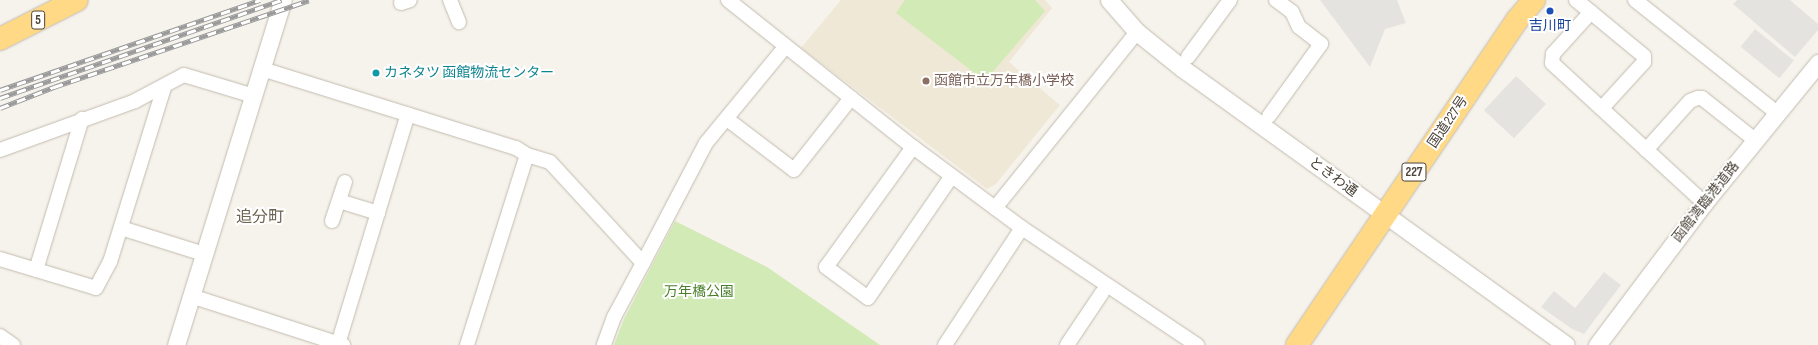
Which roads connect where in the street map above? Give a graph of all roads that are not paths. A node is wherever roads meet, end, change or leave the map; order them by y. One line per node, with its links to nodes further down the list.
1 (77, 0): 14 (highway, 5)
2 (283, 0): 18 (street)
3 (450, 0): 12 (street)
4 (728, 0): 15 (street)
5 (1109, 0): 13 (street, ときわ通)
6 (1230, 0): 16 (street)
7 (1276, 0): 25 (street)
8 (1534, 0): 39 (highway, 国道227号 / 227)
9 (1576, 0): 11 (street)
10 (1635, 0): 23 (street)
11 (1591, 12): 22 (street); 22 (street)
12 (459, 22)
13 (1137, 32): 37 (street); 39 (street, ときわ通)
14 (0, 39)
15 (785, 47): 21 (street); 27 (street)
16 (1188, 57)
17 (1818, 63): 23 (street, 函館湾臨港道路)
18 (262, 69): 20 (street); 24 (street)
19 (164, 88): 20 (street); 26 (street); 41 (street)
20 (254, 96): 43 (street)
21 (851, 98): 27 (street); 29 (street)
22 (1602, 108): 31 (street)
23 (1777, 113): 28 (street, 函館湾臨港道路)
24 (408, 114): 32 (street); 38 (street)
25 (1269, 116)
26 (82, 119): 30 (street); 46 (street)
27 (727, 119): 45 (street)
28 (1755, 140): 31 (street); 36 (street, 函館湾臨港道路)
29 (914, 147): 33 (street); 33 (street)
30 (0, 150)
31 (1646, 150): 36 (street)
32 (527, 155): 45 (street); 53 (street)
33 (952, 176): 37 (street)
34 (345, 182): 35 (street)
35 (339, 201): 38 (street); 40 (street)
36 (1704, 203): 60 (street, 函館湾臨港道路)
37 (995, 208): 42 (street)
38 (378, 213): 50 (street)
39 (1385, 215): 58 (highway, 国道227号 / 227); 59 (street, ときわ通)
40 (332, 221)
41 (121, 228): 43 (street); 46 (street)
42 (1022, 228): 55 (street); 57 (street)
43 (204, 254): 48 (street)
44 (0, 259): 46 (street)
45 (643, 263): 54 (street)
46 (36, 270)
47 (1102, 293): 56 (street)
48 (191, 296): 50 (street); 52 (street)
49 (0, 336): 51 (street)
50 (340, 344)
51 (13, 345)
52 (176, 345)
53 (466, 345)
54 (604, 345)
55 (945, 345)
56 (1067, 345)
57 (1197, 345)
58 (1296, 345)
59 (1566, 345)
60 (1598, 345)

